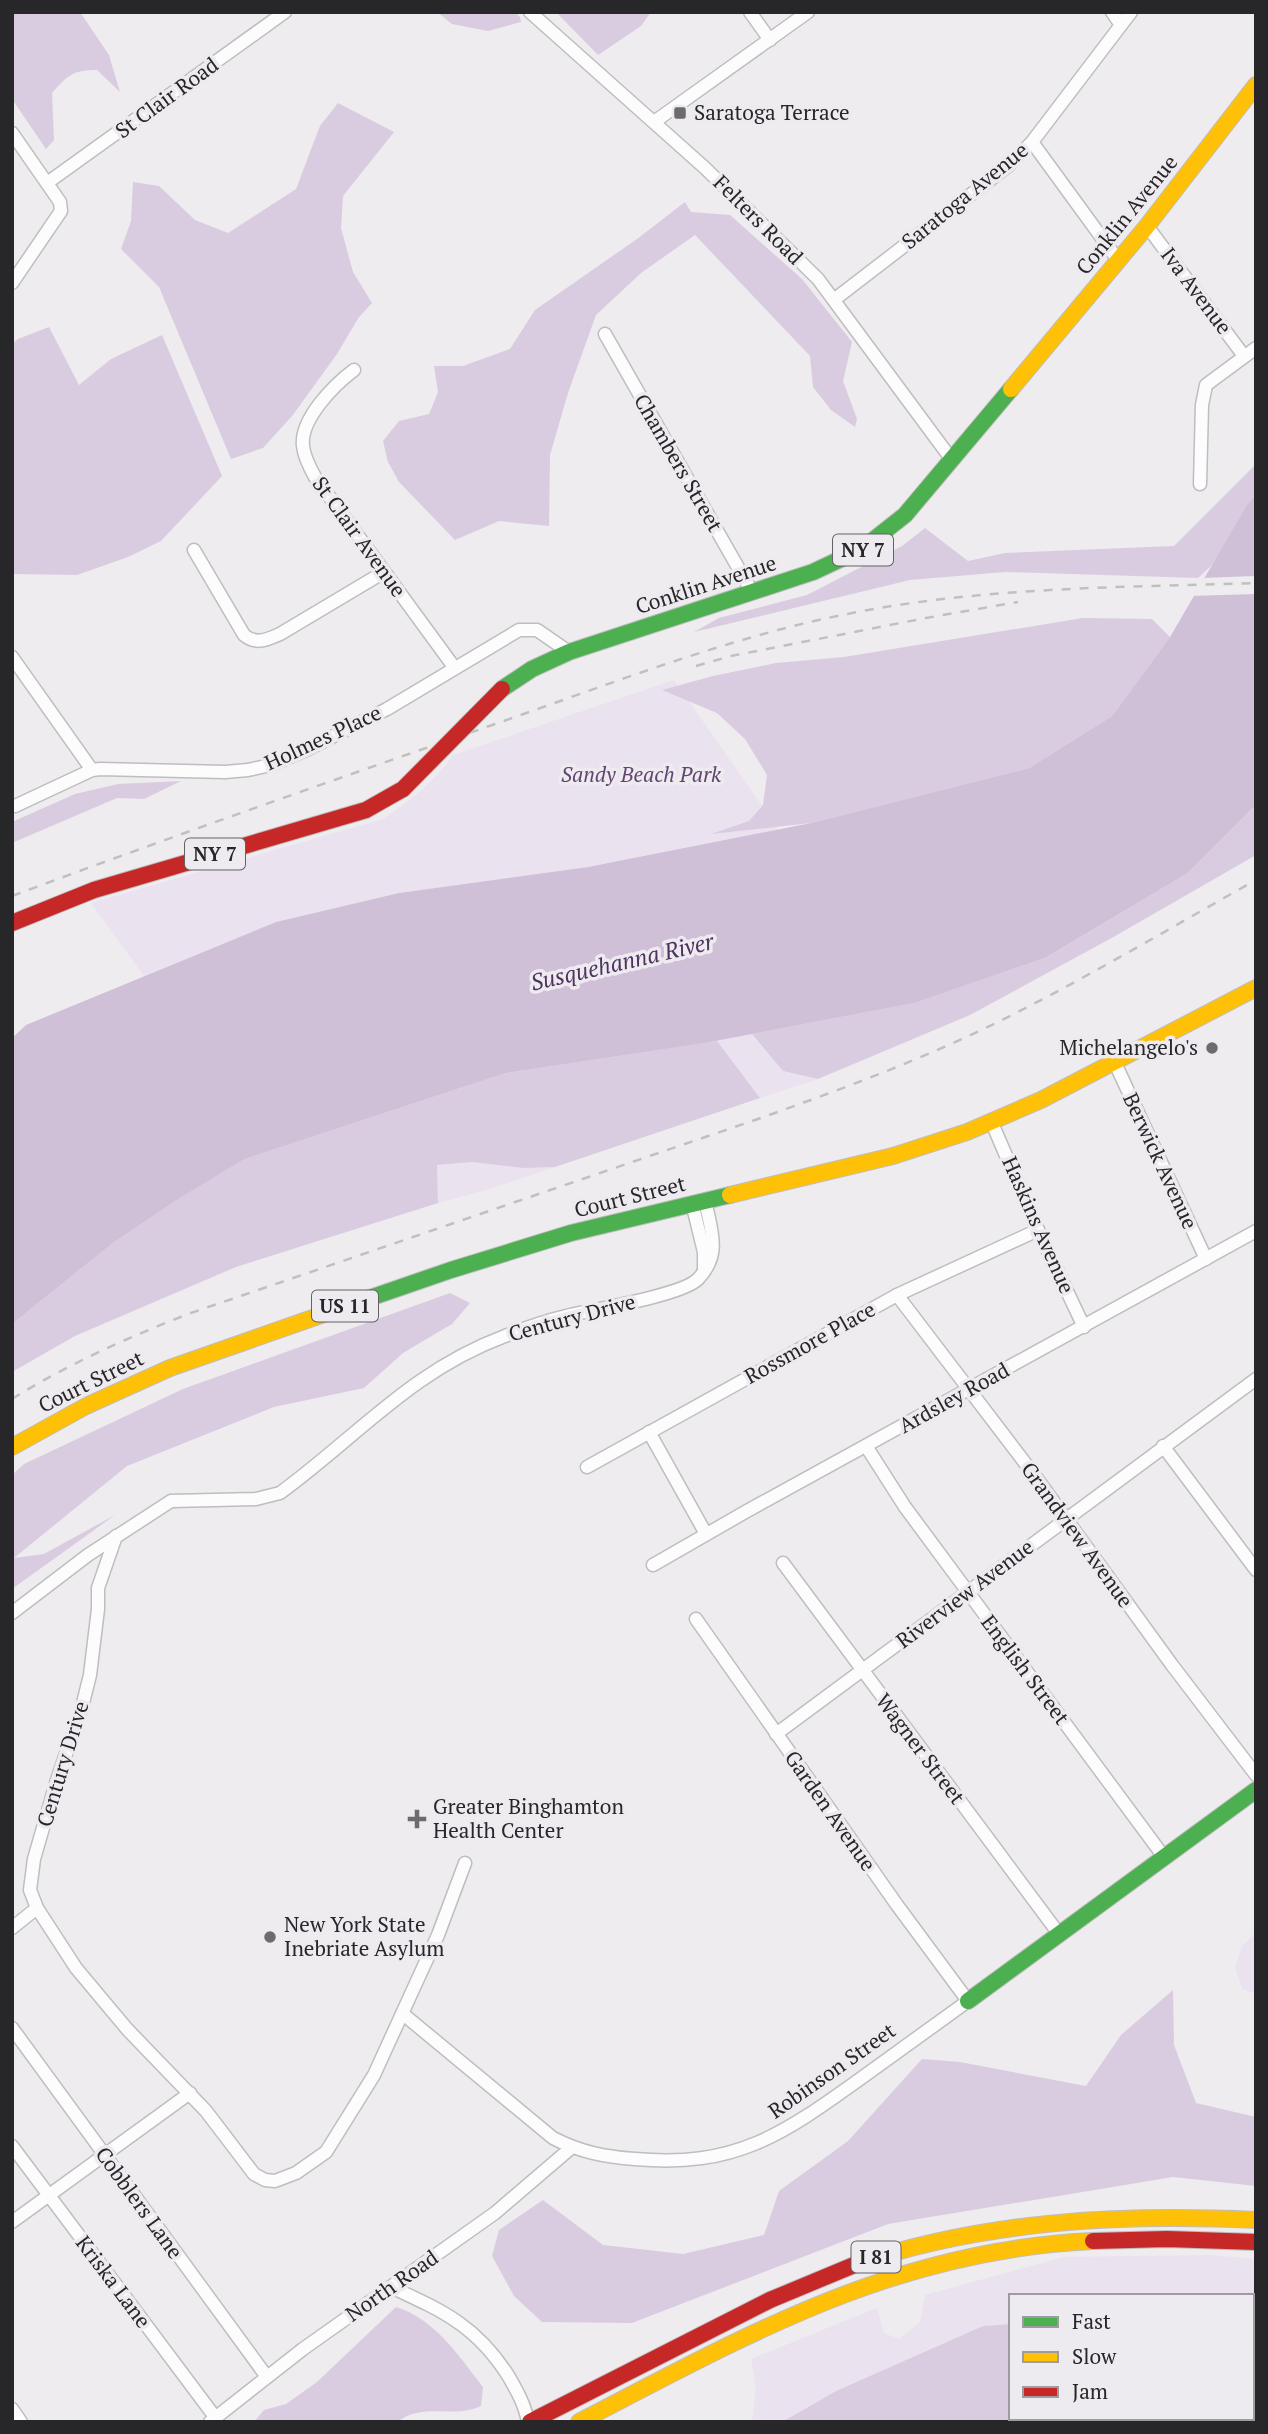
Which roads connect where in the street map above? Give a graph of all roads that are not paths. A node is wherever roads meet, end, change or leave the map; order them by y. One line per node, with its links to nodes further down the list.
1 (285, 12): 13 (street, St Clair Road)
2 (530, 12): 10 (street, Felters Road)
3 (750, 12): 8 (street)
4 (808, 12): 8 (street)
5 (1112, 12): 7 (street)
6 (1131, 12): 7 (street, Saratoga Avenue)
7 (1121, 25): 12 (street, Saratoga Avenue)
8 (770, 40): 10 (street)
9 (1256, 85): 14 (main road, Conklin Avenue / NY 7)
10 (654, 122): 17 (street, Felters Road)
11 (12, 133): 13 (street)
12 (1032, 142): 15 (street); 17 (street, Saratoga Avenue)
13 (47, 183): 16 (street)
14 (1147, 226): 15 (main road, Conklin Avenue / NY 7); 20 (street, Iva Avenue)
15 (1118, 260): 22 (main road, Conklin Avenue / NY 7)
16 (12, 283)
17 (835, 299): 22 (street, Felters Road)
18 (605, 334): 26 (street, Chambers Street)
19 (1256, 348): 20 (street)
20 (1244, 356): 23 (street)
21 (354, 370): 25 (street, St Clair Avenue)
22 (952, 460): 26 (main road, Conklin Avenue / NY 7)
23 (1200, 484)
24 (194, 550): 25 (street)
25 (384, 572): 29 (street, St Clair Avenue)
26 (752, 592): 27 (main road, Conklin Avenue / NY 7)
27 (569, 652): 29 (street, Holmes Place); 32 (main road, Conklin Avenue / NY 7, bridge)
28 (12, 657): 30 (street)
29 (454, 667): 30 (street, Holmes Place)
30 (92, 770): 31 (street, Holmes Place)
31 (15, 806)
32 (18, 920)
33 (1254, 994): 34 (main road, Court Street / US 11)
34 (1115, 1063): 35 (main road, Court Street / US 11); 39 (street, Berwick Avenue)
35 (992, 1123): 36 (main road, Court Street / US 11); 37 (street, Haskins Avenue)
36 (698, 1202): 47 (main road, Court Street / US 11); 51 (street, Century Drive)
37 (1038, 1230): 40 (street, Rossmore Place); 41 (street, Haskins Avenue)
38 (1256, 1231): 39 (street, Ardsley Road)
39 (1206, 1259): 41 (street, Ardsley Road)
40 (897, 1295): 43 (street, Grandview Avenue); 44 (street, Rossmore Place)
41 (1084, 1327): 43 (street, Ardsley Road)
42 (1256, 1379): 46 (street, Riverview Avenue)
43 (970, 1390): 45 (street, Ardsley Road); 49 (street, Grandview Avenue)
44 (649, 1432): 48 (street, Rossmore Place); 50 (street)
45 (866, 1446): 50 (street, Ardsley Road); 55 (street, English Street)
46 (1163, 1446): 49 (street, Riverview Avenue); 54 (street)
47 (12, 1447)
48 (587, 1467)
49 (1066, 1519): 55 (street, Riverview Avenue); 60 (street, Grandview Avenue)
50 (706, 1534): 53 (street, Ardsley Road)
51 (116, 1536): 56 (street); 64 (street, Century Drive)
52 (783, 1563): 58 (street, Wagner Street)
53 (653, 1566)
54 (1256, 1570)
55 (966, 1591): 58 (street, Riverview Avenue); 62 (street, English Street)
56 (12, 1613)
57 (696, 1619): 59 (street, Garden Avenue)
58 (862, 1670): 59 (street, Riverview Avenue); 66 (street, Wagner Street)
59 (776, 1734): 67 (street, Garden Avenue)
60 (1256, 1775)
61 (1256, 1790): 62 (main road, Robinson Street)
62 (1164, 1857): 66 (main road, Robinson Street)
63 (465, 1863): 68 (street, Century Drive)
64 (37, 1908): 65 (street); 70 (street, Century Drive)
65 (12, 1928)
66 (1059, 1934): 67 (main road, Robinson Street)
67 (968, 2001): 72 (street, Robinson Street)
68 (403, 2014): 70 (street, Century Drive); 72 (street, Robinson Street)
69 (12, 2028): 73 (street, Cobblers Lane)
70 (190, 2093): 73 (street)
71 (12, 2146): 74 (street, Kriska Lane)
72 (572, 2148): 78 (street, North Road)
73 (104, 2156): 74 (street); 79 (street, Cobblers Lane)
74 (48, 2195): 76 (street); 81 (street, Kriska Lane)
75 (1256, 2220): 83 (main road, I 81)
76 (12, 2222)
77 (1256, 2242): 84 (main road, I 81)
78 (391, 2287): 79 (street, North Road); 83 (street)
79 (267, 2377): 81 (street, North Road)
80 (12, 2409): 82 (street)
81 (212, 2420)
82 (21, 2422)
83 (529, 2422)
84 (579, 2422)

